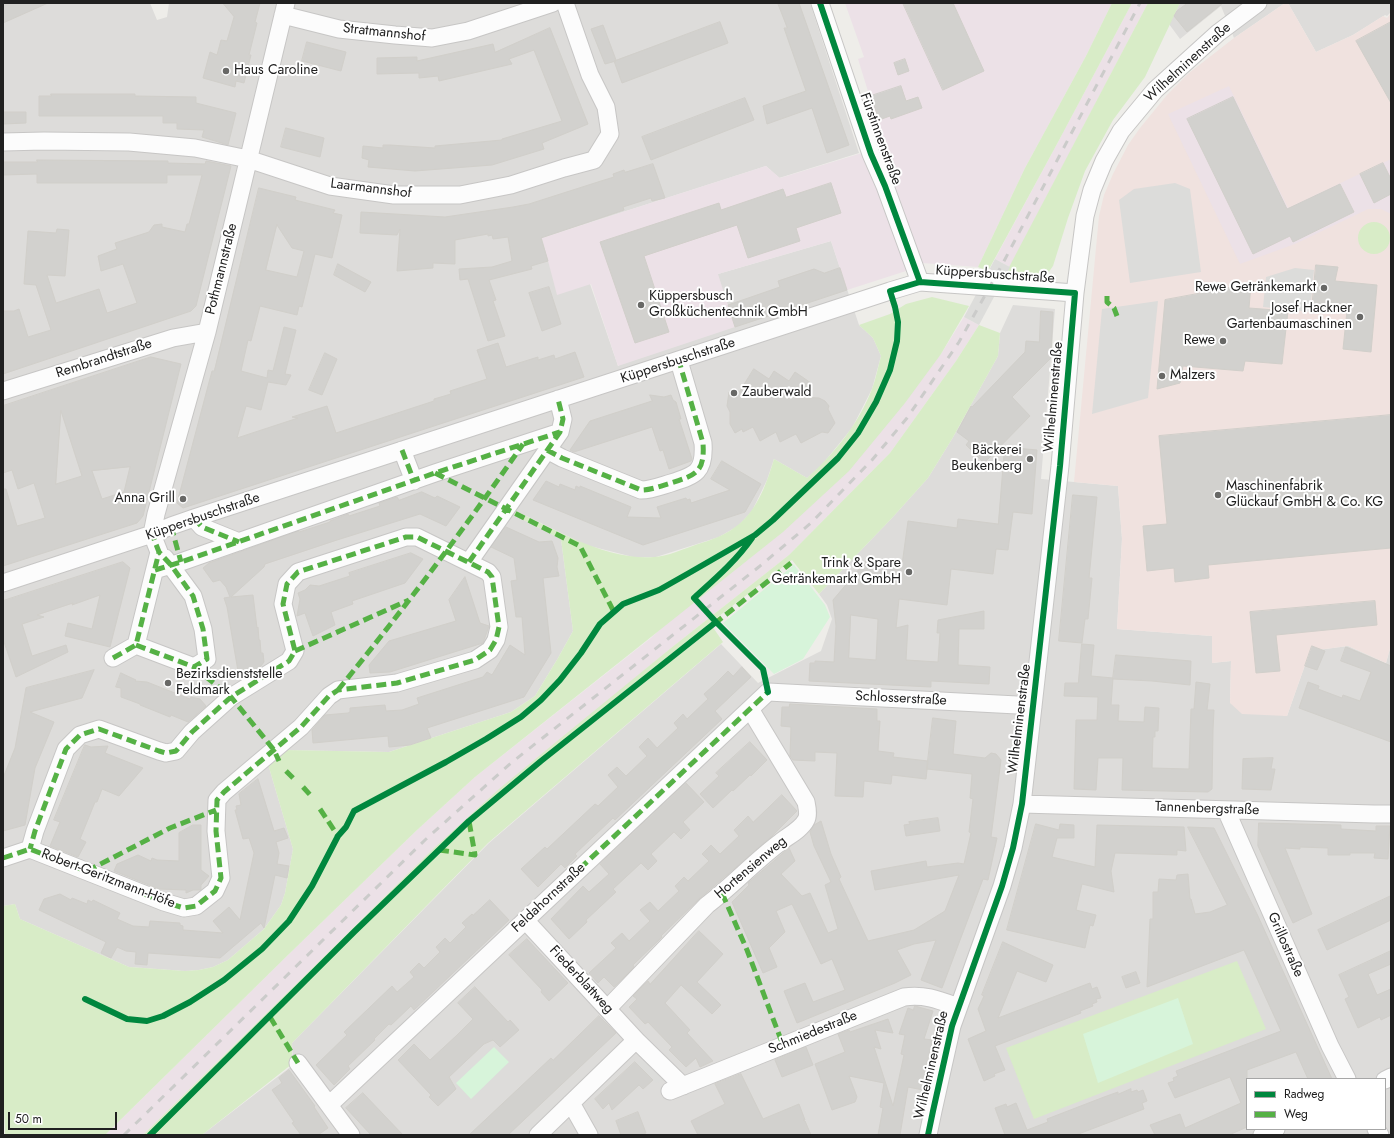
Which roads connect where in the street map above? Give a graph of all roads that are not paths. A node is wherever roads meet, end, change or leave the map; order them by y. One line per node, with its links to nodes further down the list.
1 (553, 3): 5 (street, Stratmannshof)
2 (565, 3): 7 (street, Laarmannshof)
3 (820, 3): 8 (street, Fürstinnenstraße)
4 (1258, 3): 9 (street, Wilhelminenstraße)
5 (284, 9): 7 (street, Pothmannstraße)
6 (3, 142): 7 (street, Laarmannshof)
7 (248, 159): 10 (street, Pothmannstraße)
8 (920, 282): 9 (street, Küppersbuschstraße); 11 (street, Küppersbuschstraße)
9 (1075, 293): 27 (street, Wilhelminenstraße)
10 (207, 332): 12 (street, Rembrandtstraße); 19 (street, Pothmannstraße)
11 (679, 361): 13 (street, Küppersbuschstraße); 16 (street)
12 (3, 391)
13 (558, 399): 14 (street); 15 (street, Küppersbuschstraße)
14 (560, 432): 16 (street); 17 (street)
15 (402, 450): 17 (street); 18 (street, Küppersbuschstraße)
16 (547, 450): 21 (street)
17 (414, 481): 20 (street)
18 (194, 518): 19 (street, Küppersbuschstraße); 20 (street)
19 (152, 534): 22 (street); 23 (street, Küppersbuschstraße)
20 (239, 542): 22 (street)
21 (469, 562): 32 (street, Robert-Geritzmann-Höfe); 32 (street, Robert-Geritzmann-Höfe)
22 (163, 568): 24 (street); 24 (street)
23 (3, 583)
24 (136, 645): 25 (street)
25 (113, 658)
26 (768, 692): 27 (street, Schlosserstraße); 28 (street, Feldahornstraße)
27 (1033, 707): 29 (street, Wilhelminenstraße)
28 (750, 709): 34 (street, Feldahornstraße); 36 (street, Hortensienweg)
29 (1022, 804): 30 (street, Tannenbergstraße); 35 (street, Wilhelminenstraße)
30 (1226, 810): 31 (street, Tannenbergstraße); 39 (street, Grillostraße)
31 (1391, 814)
32 (30, 849): 33 (street, Robert-Geritzmann-Höfe)
33 (3, 858)
34 (525, 920): 36 (street, Fiederblattweg); 42 (street, Feldahornstraße)
35 (958, 1007): 40 (street, Schmiedestraße); 47 (street, Wilhelminenstraße)
36 (608, 1008): 37 (street, Fiederblattweg)
37 (636, 1040): 40 (street, Fiederblattweg); 41 (street)
38 (298, 1063): 42 (street)
39 (1346, 1078)
40 (676, 1088)
41 (571, 1103): 45 (street); 46 (street)
42 (329, 1105): 44 (street)
43 (1274, 1130): 48 (street)
44 (350, 1135)
45 (538, 1135)
46 (589, 1135)
47 (928, 1135)
48 (1262, 1135)

